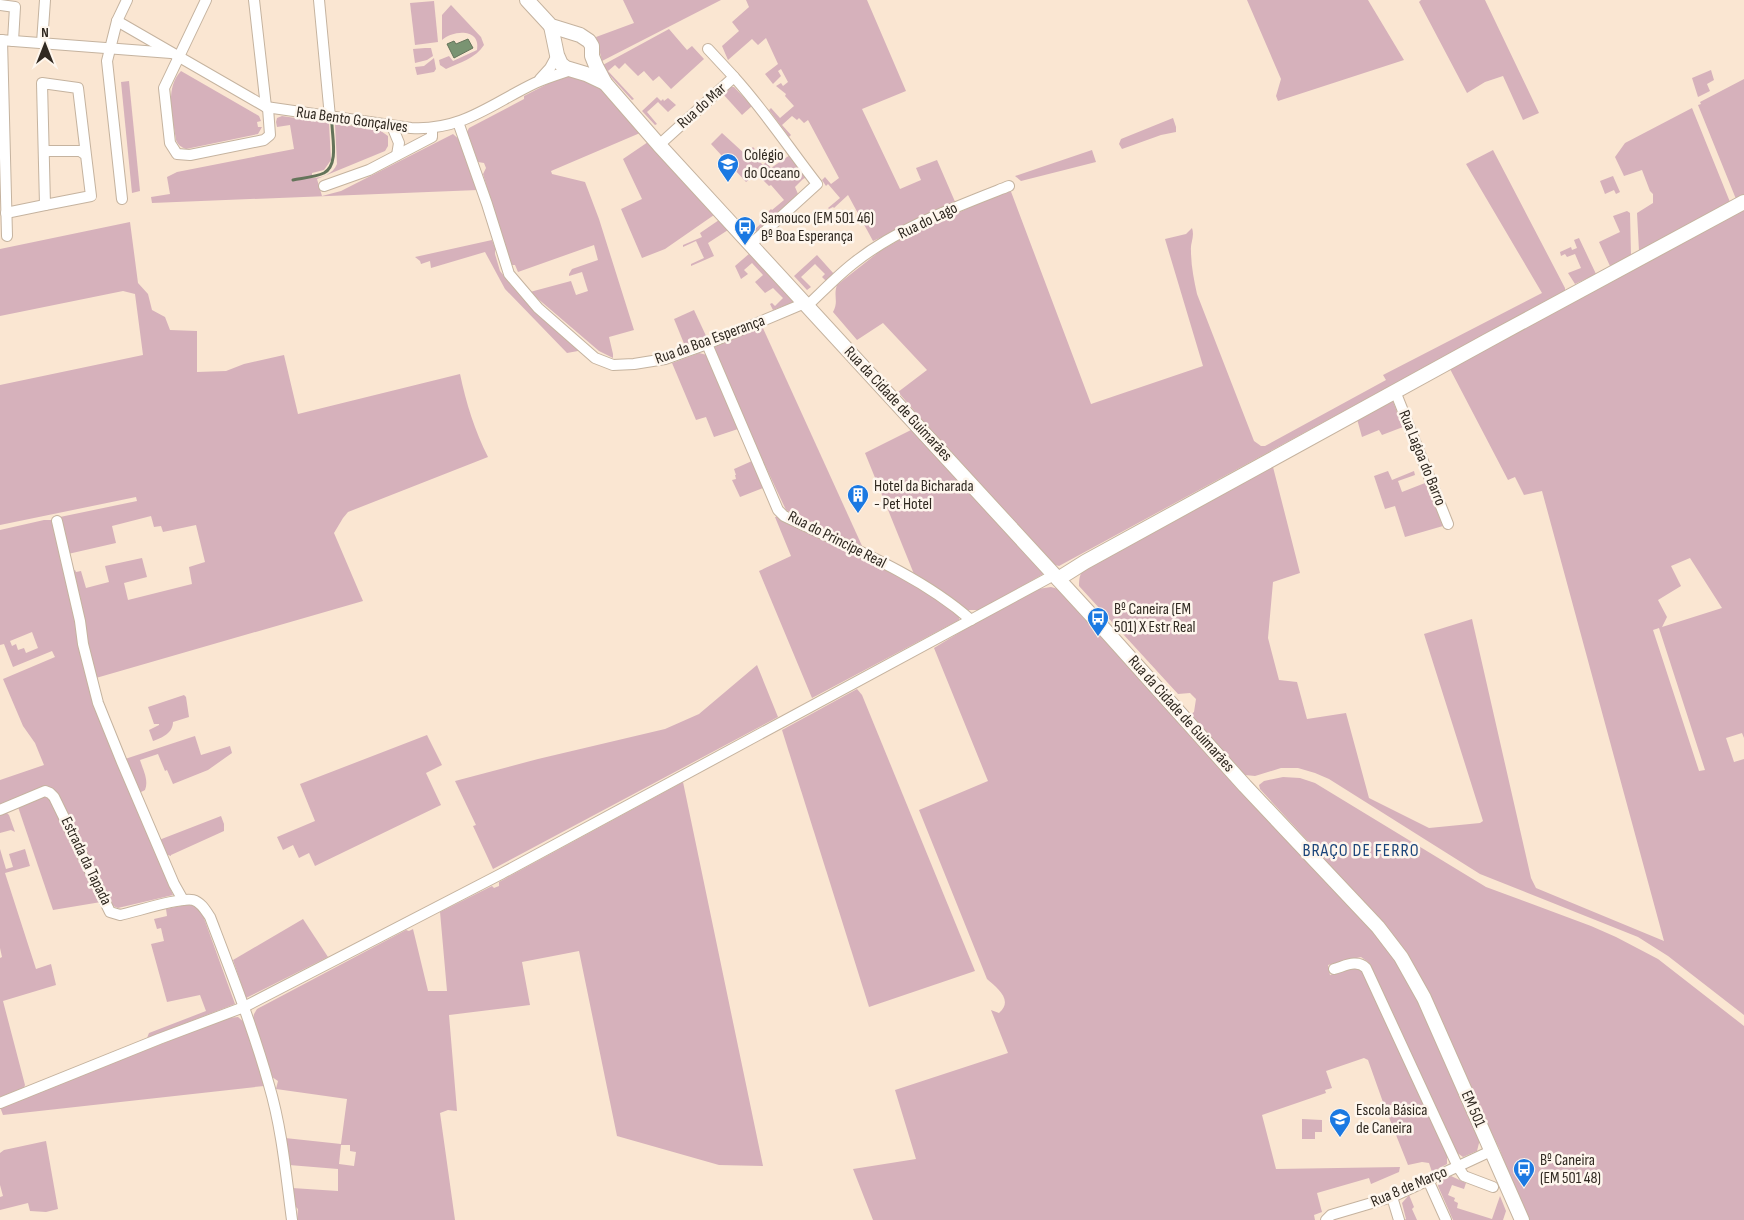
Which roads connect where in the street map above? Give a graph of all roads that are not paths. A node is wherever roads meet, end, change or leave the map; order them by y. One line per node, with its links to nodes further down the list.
1 (45, 0): 12 (street)
2 (127, 0): 8 (street)
3 (206, 0): 16 (street)
4 (254, 0): 22 (street)
5 (319, 0): 23 (street)
6 (527, 0): 9 (main road)
7 (0, 5): 11 (street)
8 (117, 21): 14 (street); 16 (street, Rua Bento Gonçalves)
9 (551, 26): 10 (main road); 15 (main road)
10 (575, 34): 15 (main road); 17 (main road)
11 (5, 40): 12 (street, Rua Bento Gonçalves); 36 (street)
12 (42, 43): 14 (street, Rua Bento Gonçalves)
13 (708, 48): 19 (street)
14 (110, 49): 16 (street, Rua Bento Gonçalves); 33 (street)
15 (557, 53): 18 (main road); 20 (street)
16 (176, 55): 22 (street, Rua Bento Gonçalves); 22 (street)
17 (592, 56): 18 (main road); 21 (main road)
18 (573, 70): 20 (street); 21 (main road)
19 (734, 77): 27 (street, Rua do Mar); 38 (street, Rua do Mar)
20 (535, 83): 24 (street, Rua Bento Gonçalves)
21 (605, 83): 27 (main road, Rua da Cidade de Guimarães)
22 (267, 108): 23 (street, Rua Bento Gonçalves)
23 (330, 117): 25 (street, Rua Bento Gonçalves)
24 (458, 122): 26 (street, Rua Bento Gonçalves); 40 (street, Rua da Boa Esperança)
25 (392, 126): 26 (street, Rua Bento Gonçalves); 29 (street)
26 (432, 129): 29 (street)
27 (659, 145): 38 (main road, Rua da Cidade de Guimarães)
28 (44, 154): 30 (street); 30 (street); 35 (street)
29 (397, 155): 31 (street)
30 (86, 156): 35 (street)
31 (324, 186)
32 (1009, 186): 39 (street, Rua do Lago)
33 (122, 199)
34 (1744, 202): 41 (main road)
35 (45, 205): 36 (street)
36 (6, 213): 37 (street)
37 (7, 236)
38 (751, 244): 39 (main road, Rua da Cidade de Guimarães)
39 (806, 305): 40 (street, Rua da Boa Esperança); 44 (main road, Rua da Cidade de Guimarães)
40 (707, 344): 45 (street, Rua do Princípe Real)
41 (1395, 391): 43 (street, Rua Lagoa do Barro); 44 (main road)
42 (57, 521): 47 (street)
43 (1448, 524)
44 (1056, 577): 45 (street); 49 (main road, Rua da Cidade de Guimarães / EM 501)
45 (971, 620): 50 (street)
46 (0, 810): 47 (street, Estrada da Tapada)
47 (183, 900): 50 (street)
48 (1334, 969): 53 (street)
49 (1424, 998): 52 (main road, EM 501 / EM 501)
50 (244, 1007): 51 (street); 57 (street)
51 (0, 1103)
52 (1491, 1151): 53 (street, Rua 8 de Março); 61 (main road, EM 501 / EM 501)
53 (1458, 1166): 54 (street, Rua 8 de Março); 55 (street)
54 (1428, 1180): 56 (street, Rua 8 de Março); 60 (street)
55 (1493, 1188)
56 (1392, 1197): 58 (street, Rua 8 de Março); 59 (street)
57 (292, 1220)
58 (1326, 1220)
59 (1399, 1220)
60 (1446, 1220)
61 (1522, 1220)

